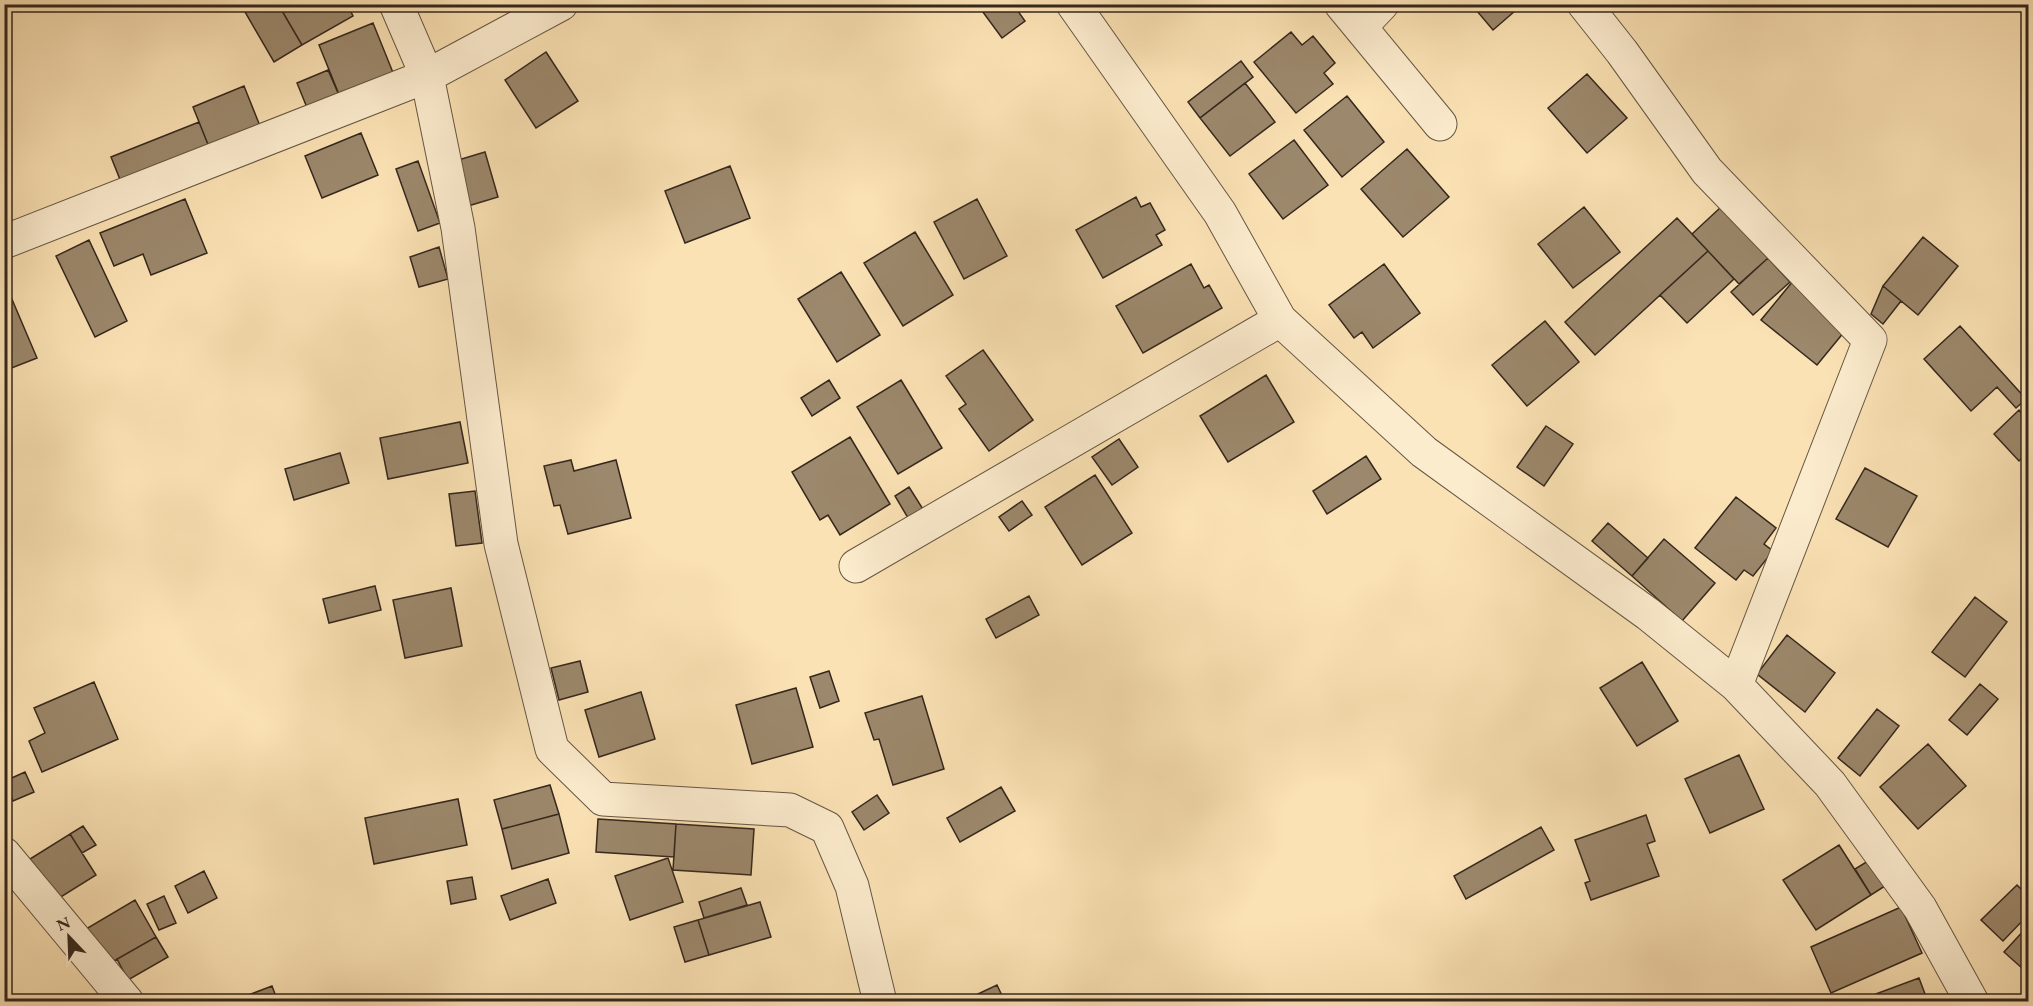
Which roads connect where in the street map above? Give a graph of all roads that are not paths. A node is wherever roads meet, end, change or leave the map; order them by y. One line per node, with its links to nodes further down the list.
1 (396, 4): 6 (street)
2 (561, 4): 6 (street)
3 (1073, 4): 9 (street)
4 (1584, 4): 11 (street)
5 (1361, 12): 7 (street)
6 (427, 76): 8 (street); 14 (street)
7 (1440, 124)
8 (4, 242)
9 (1280, 320): 10 (street); 11 (street)
10 (856, 566)
11 (1736, 685): 15 (street)
12 (4, 854): 13 (street)
13 (127, 1002)
14 (880, 1002)
15 (1972, 1002)

